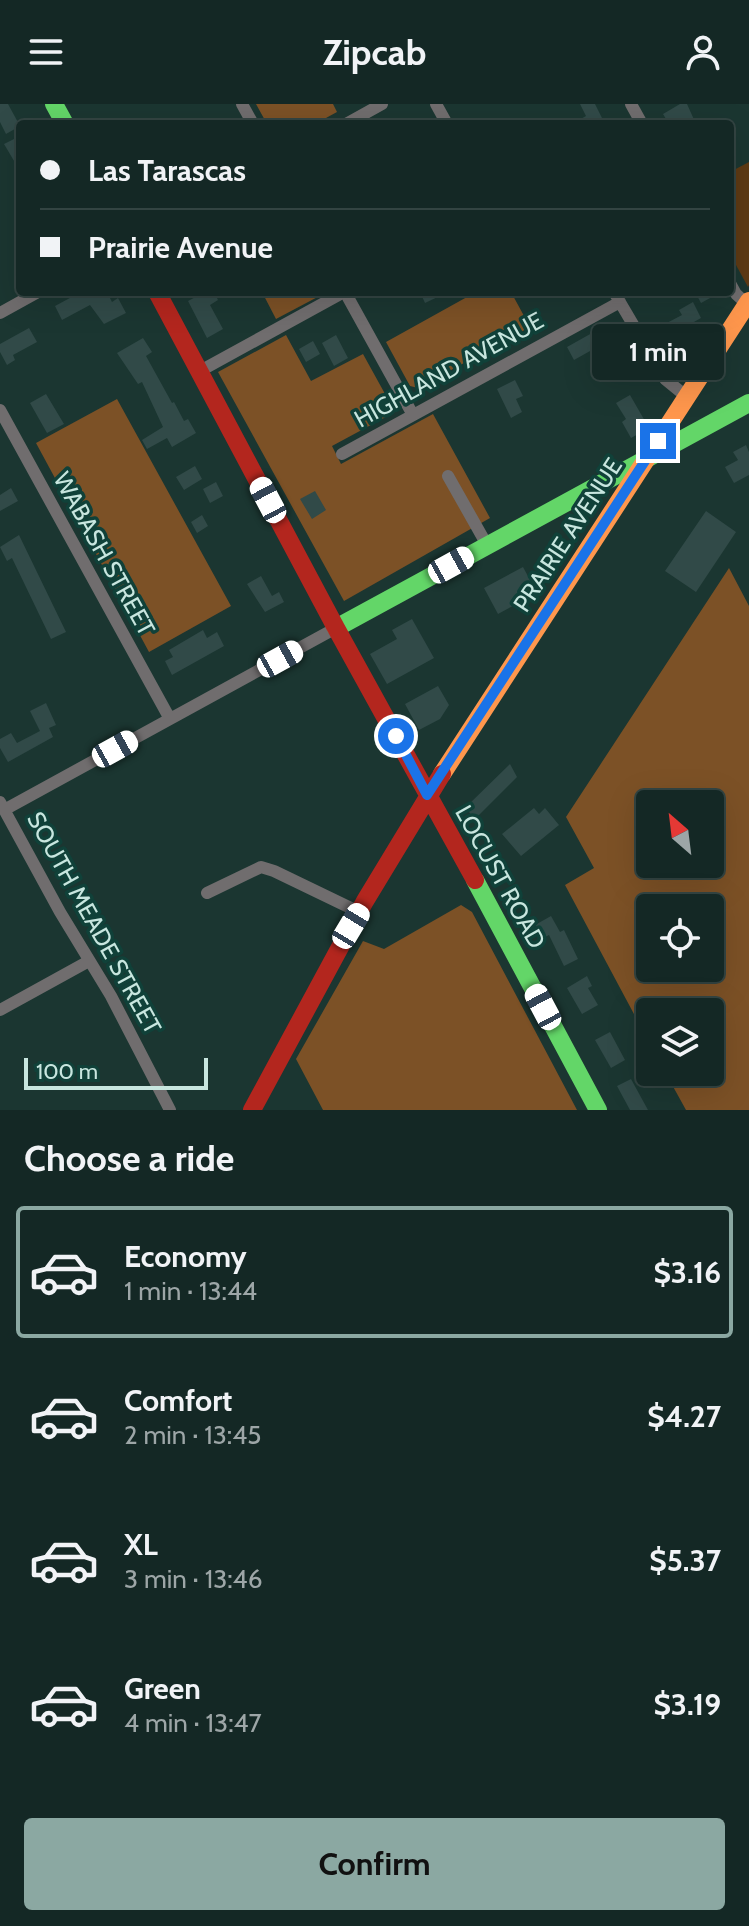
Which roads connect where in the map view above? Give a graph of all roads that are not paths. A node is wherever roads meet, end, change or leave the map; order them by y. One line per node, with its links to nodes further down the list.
1 (382, 104): 2 (street)
2 (353, 120)
3 (31, 296): 9 (street)
4 (159, 296): 10 (street, LOCUST ROAD)
5 (338, 296): 10 (street)
6 (347, 296): 14 (street)
7 (617, 297): 11 (street); 14 (street, HIGHLAND AVENUE)
8 (748, 303): 11 (street, PRAIRIE AVENUE)
9 (0, 313)
10 (200, 371): 19 (street, LOCUST ROAD)
11 (687, 397): 16 (street, PRAIRIE AVENUE)
12 (749, 403): 16 (street)
13 (0, 410): 20 (street, WABASH STREET)
14 (413, 415): 15 (street, HIGHLAND AVENUE)
15 (342, 454)
16 (646, 459): 18 (street); 21 (street, PRAIRIE AVENUE)
17 (448, 476): 18 (street)
18 (487, 545): 19 (street)
19 (336, 628): 20 (street); 21 (street, LOCUST ROAD)
20 (170, 719): 22 (street)
21 (427, 795): 24 (street, PRAIRIE AVENUE); 29 (street, LOCUST ROAD)
22 (2, 806): 25 (street, SOUTH MEADE STREET)
23 (207, 893): 24 (street)
24 (359, 912): 28 (street, PRAIRIE AVENUE)
25 (89, 961): 26 (street); 27 (street, SOUTH MEADE STREET)
26 (0, 1010)
27 (170, 1110)
28 (252, 1110)
29 (598, 1110)

